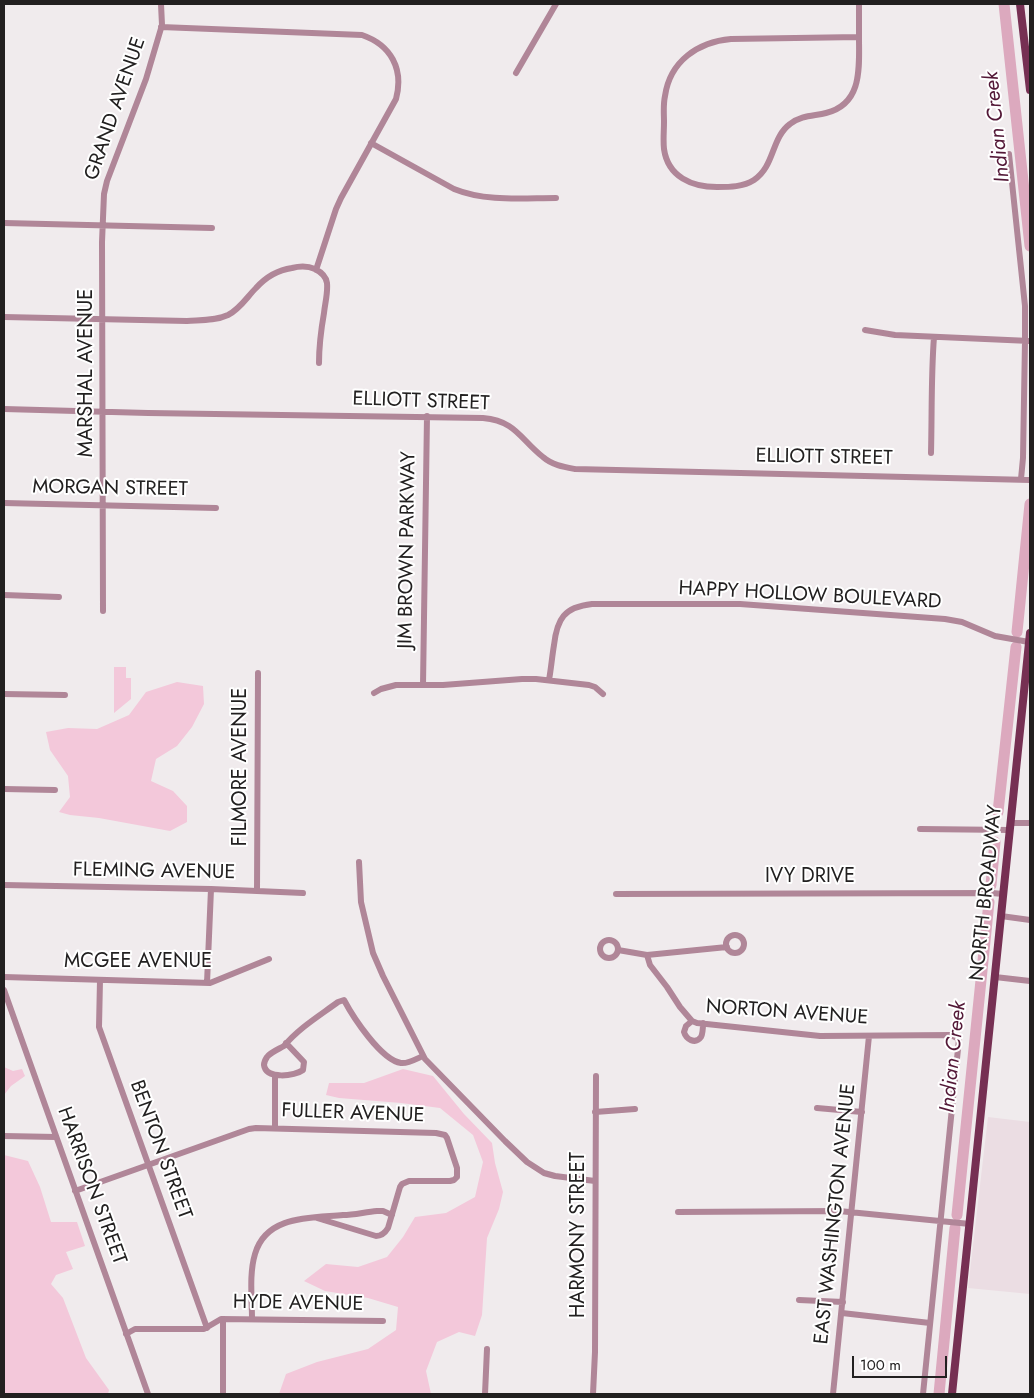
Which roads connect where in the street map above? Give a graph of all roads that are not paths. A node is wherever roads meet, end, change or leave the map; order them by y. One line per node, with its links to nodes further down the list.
1 (161, 4): 5 (street, GRAND AVENUE)
2 (556, 4): 8 (street)
3 (859, 4): 6 (street)
4 (1020, 4): 7 (main road)
5 (161, 26): 10 (street); 14 (street, GRAND AVENUE)
6 (859, 38): 6 (street)
7 (1029, 64): 9 (main road)
8 (516, 73)
9 (1030, 90)
10 (371, 144): 12 (street); 16 (street)
11 (1009, 154): 21 (street)
12 (556, 198)
13 (4, 223): 14 (street)
14 (103, 226): 15 (street); 18 (street, MARSHAL AVENUE)
15 (212, 228)
16 (316, 270): 18 (street); 22 (street)
17 (4, 317): 18 (street)
18 (103, 319): 24 (street, MARSHAL AVENUE)
19 (865, 330): 20 (street)
20 (934, 337): 21 (street); 26 (street)
21 (1028, 341): 27 (street)
22 (319, 363)
23 (4, 409): 24 (street, ELLIOTT STREET)
24 (103, 412): 25 (street, ELLIOTT STREET); 30 (street, MARSHAL AVENUE)
25 (427, 416): 27 (street, ELLIOTT STREET); 38 (street, JIM BROWN PARKWAY)
26 (931, 453)
27 (1021, 479): 28 (street, ELLIOTT STREET)
28 (1030, 480)
29 (4, 503): 30 (street, MORGAN STREET)
30 (103, 506): 31 (street, MORGAN STREET); 34 (street, MARSHAL AVENUE)
31 (216, 508)
32 (4, 595): 33 (street)
33 (60, 596)
34 (103, 611)
35 (1030, 638): 37 (street, HAPPY HOLLOW BOULEVARD); 46 (main road, NORTH BROADWAY)
36 (258, 673): 51 (street, FILMORE AVENUE)
37 (550, 680): 38 (street); 41 (street)
38 (423, 685): 40 (street)
39 (4, 694): 42 (street)
40 (374, 694)
41 (603, 694)
42 (64, 695)
43 (4, 789): 44 (street)
44 (55, 790)
45 (1030, 823): 46 (street)
46 (1010, 826): 47 (street); 54 (main road, NORTH BROADWAY)
47 (920, 830)
48 (359, 862): 71 (street)
49 (4, 885): 50 (street, FLEMING AVENUE)
50 (211, 889): 51 (street, FLEMING AVENUE); 65 (street)
51 (257, 891): 52 (street, FLEMING AVENUE)
52 (303, 893)
53 (616, 894): 54 (street, IVY DRIVE)
54 (1003, 894): 55 (main road, NORTH BROADWAY)
55 (1001, 916): 56 (street); 62 (main road, NORTH BROADWAY)
56 (1030, 920)
57 (726, 947): 59 (street)
58 (618, 950): 59 (street)
59 (647, 955): 67 (street, NORTON AVENUE)
60 (269, 959): 65 (street, MCGEE AVENUE)
61 (4, 977): 63 (street, MCGEE AVENUE)
62 (995, 978): 64 (street); 89 (main road, NORTH BROADWAY)
63 (100, 980): 65 (street, MCGEE AVENUE); 81 (street, BENTON STREET)
64 (1030, 981)
65 (207, 983)
66 (4, 990): 80 (street, HARRISON STREET)
67 (692, 1021): 68 (street, NORTON AVENUE); 68 (street)
68 (703, 1024): 69 (street, NORTON AVENUE)
69 (870, 1036): 77 (street, EAST WASHINGTON AVENUE); 88 (street, NORTON AVENUE)
70 (286, 1043): 71 (street); 72 (street); 72 (street)
71 (423, 1056): 82 (street)
72 (275, 1076): 78 (street)
73 (596, 1076): 76 (street, HARMONY STREET)
74 (817, 1108): 77 (street)
75 (635, 1109): 76 (street)
76 (595, 1112): 82 (street, HARMONY STREET)
77 (862, 1112): 85 (street, EAST WASHINGTON AVENUE)
78 (276, 1128): 81 (street, FULLER AVENUE); 86 (street, FULLER AVENUE)
79 (4, 1136): 80 (street)
80 (56, 1138): 83 (street, HARRISON STREET)
81 (148, 1165): 83 (street, FULLER AVENUE); 97 (street, BENTON STREET)
82 (594, 1181): 103 (street, HARMONY STREET)
83 (75, 1191): 98 (street, HARRISON STREET)
84 (678, 1212): 85 (street)
85 (852, 1212): 88 (street); 91 (street, EAST WASHINGTON AVENUE)
86 (392, 1215): 87 (street); 87 (street, FULLER AVENUE)
87 (317, 1218): 94 (street)
88 (939, 1221): 89 (street); 96 (street)
89 (970, 1224): 106 (main road, NORTH BROADWAY)
90 (799, 1300): 91 (street)
91 (843, 1302): 92 (street, EAST WASHINGTON AVENUE)
92 (842, 1313): 96 (street); 104 (street, EAST WASHINGTON AVENUE)
93 (223, 1319): 94 (street, HYDE AVENUE); 97 (street, HYDE AVENUE); 101 (street)
94 (252, 1319): 95 (street, HYDE AVENUE)
95 (383, 1321)
96 (930, 1322): 105 (street)
97 (207, 1328): 98 (street, HYDE AVENUE)
98 (126, 1334): 100 (street, HARRISON STREET)
99 (487, 1348): 102 (street)
100 (148, 1394)
101 (223, 1394)
102 (485, 1394)
103 (593, 1394)
104 (833, 1394)
105 (923, 1394)
106 (952, 1394)

